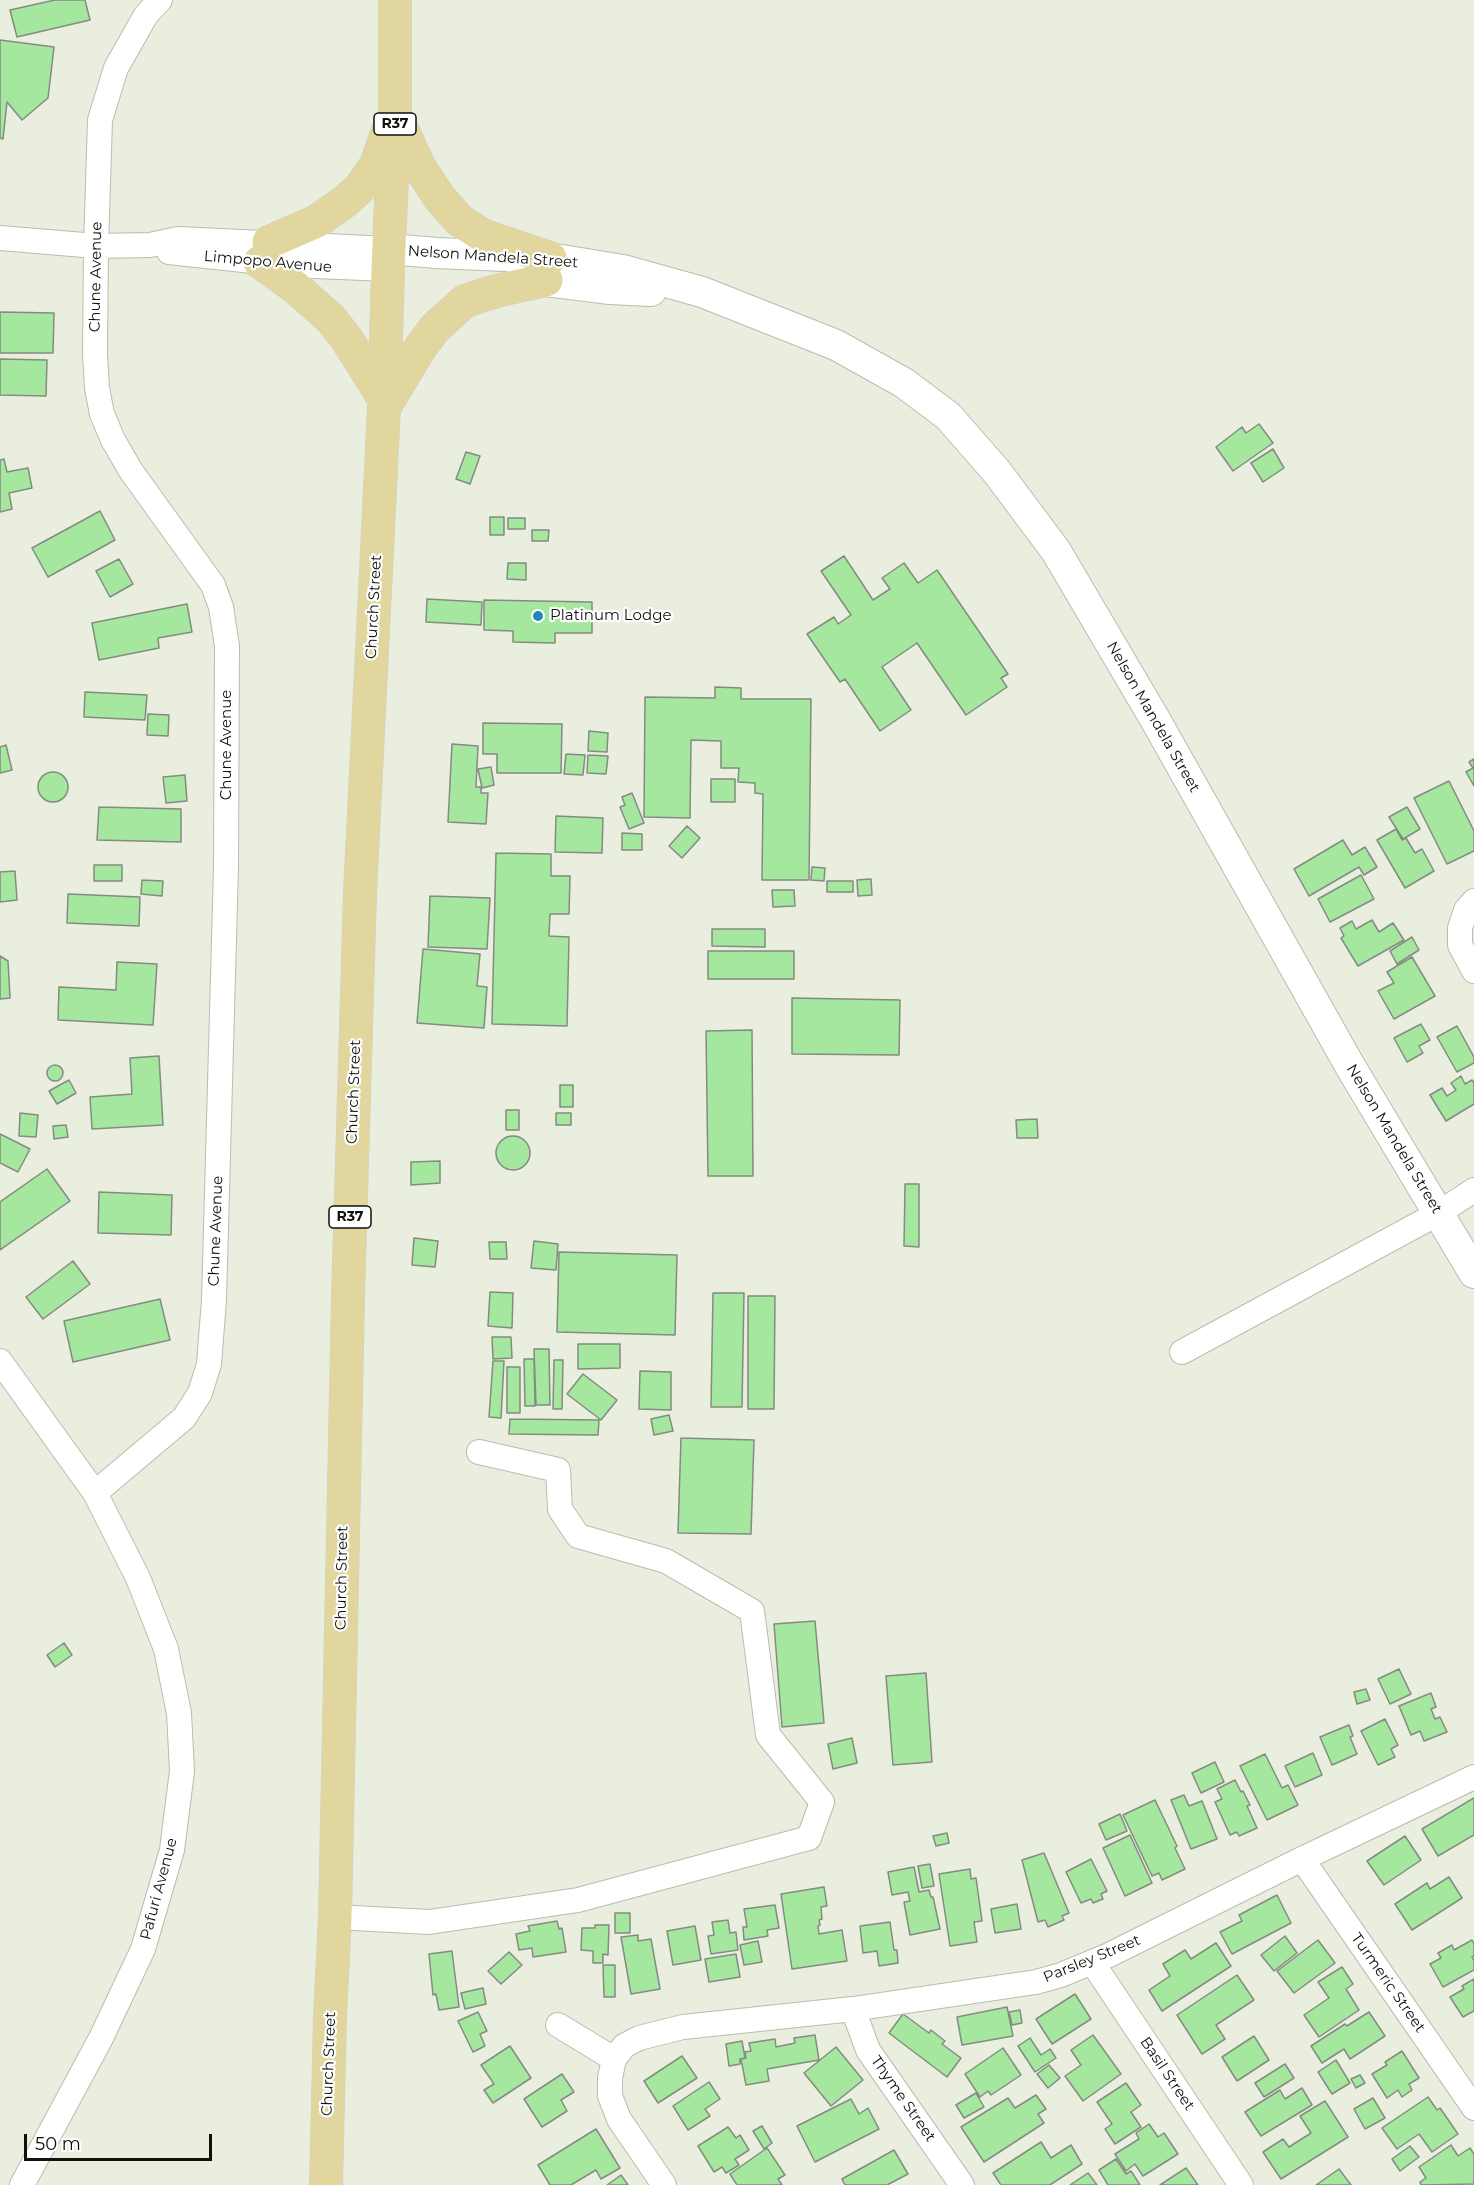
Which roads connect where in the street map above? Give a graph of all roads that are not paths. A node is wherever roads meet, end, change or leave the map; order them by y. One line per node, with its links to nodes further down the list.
1 (160, 0): 5 (street, Chune Avenue)
2 (395, 0): 3 (main road, Church Street / R37)
3 (395, 112): 6 (main road); 7 (main road, Church Street / R37); 8 (main road)
4 (0, 238): 5 (street, Limpopo Avenue)
5 (96, 246): 6 (street, Limpopo Avenue); 18 (street, Chune Avenue)
6 (264, 252): 7 (street, Limpopo Avenue); 9 (main road)
7 (388, 259): 8 (street, Nelson Mandela Street); 9 (main road, Church Street / R37)
8 (548, 269): 9 (main road); 13 (street, Nelson Mandela Street)
9 (383, 403): 21 (main road, Church Street / R37)
10 (1474, 901): 11 (street)
11 (1474, 971)
12 (1474, 1190): 13 (street)
13 (1439, 1213): 14 (street, Nelson Mandela Street); 15 (street)
14 (1474, 1274)
15 (1182, 1352)
16 (0, 1361): 18 (street, Pafuri Avenue)
17 (479, 1452): 21 (street)
18 (95, 1494): 27 (street, Pafuri Avenue)
19 (1474, 1777): 20 (street, Parsley Street)
20 (1302, 1859): 22 (street, Parsley Street); 26 (street, Turmeric Street)
21 (335, 1917): 28 (main road, Church Street / R37)
22 (1092, 1962): 23 (street, Parsley Street); 31 (street, Basil Street)
23 (853, 2010): 25 (street, Parsley Street); 30 (street, Thyme Street)
24 (558, 2025): 25 (street)
25 (614, 2059): 29 (street)
26 (1474, 2108)
27 (22, 2185)
28 (326, 2185)
29 (664, 2185)
30 (962, 2185)
31 (1241, 2185)

